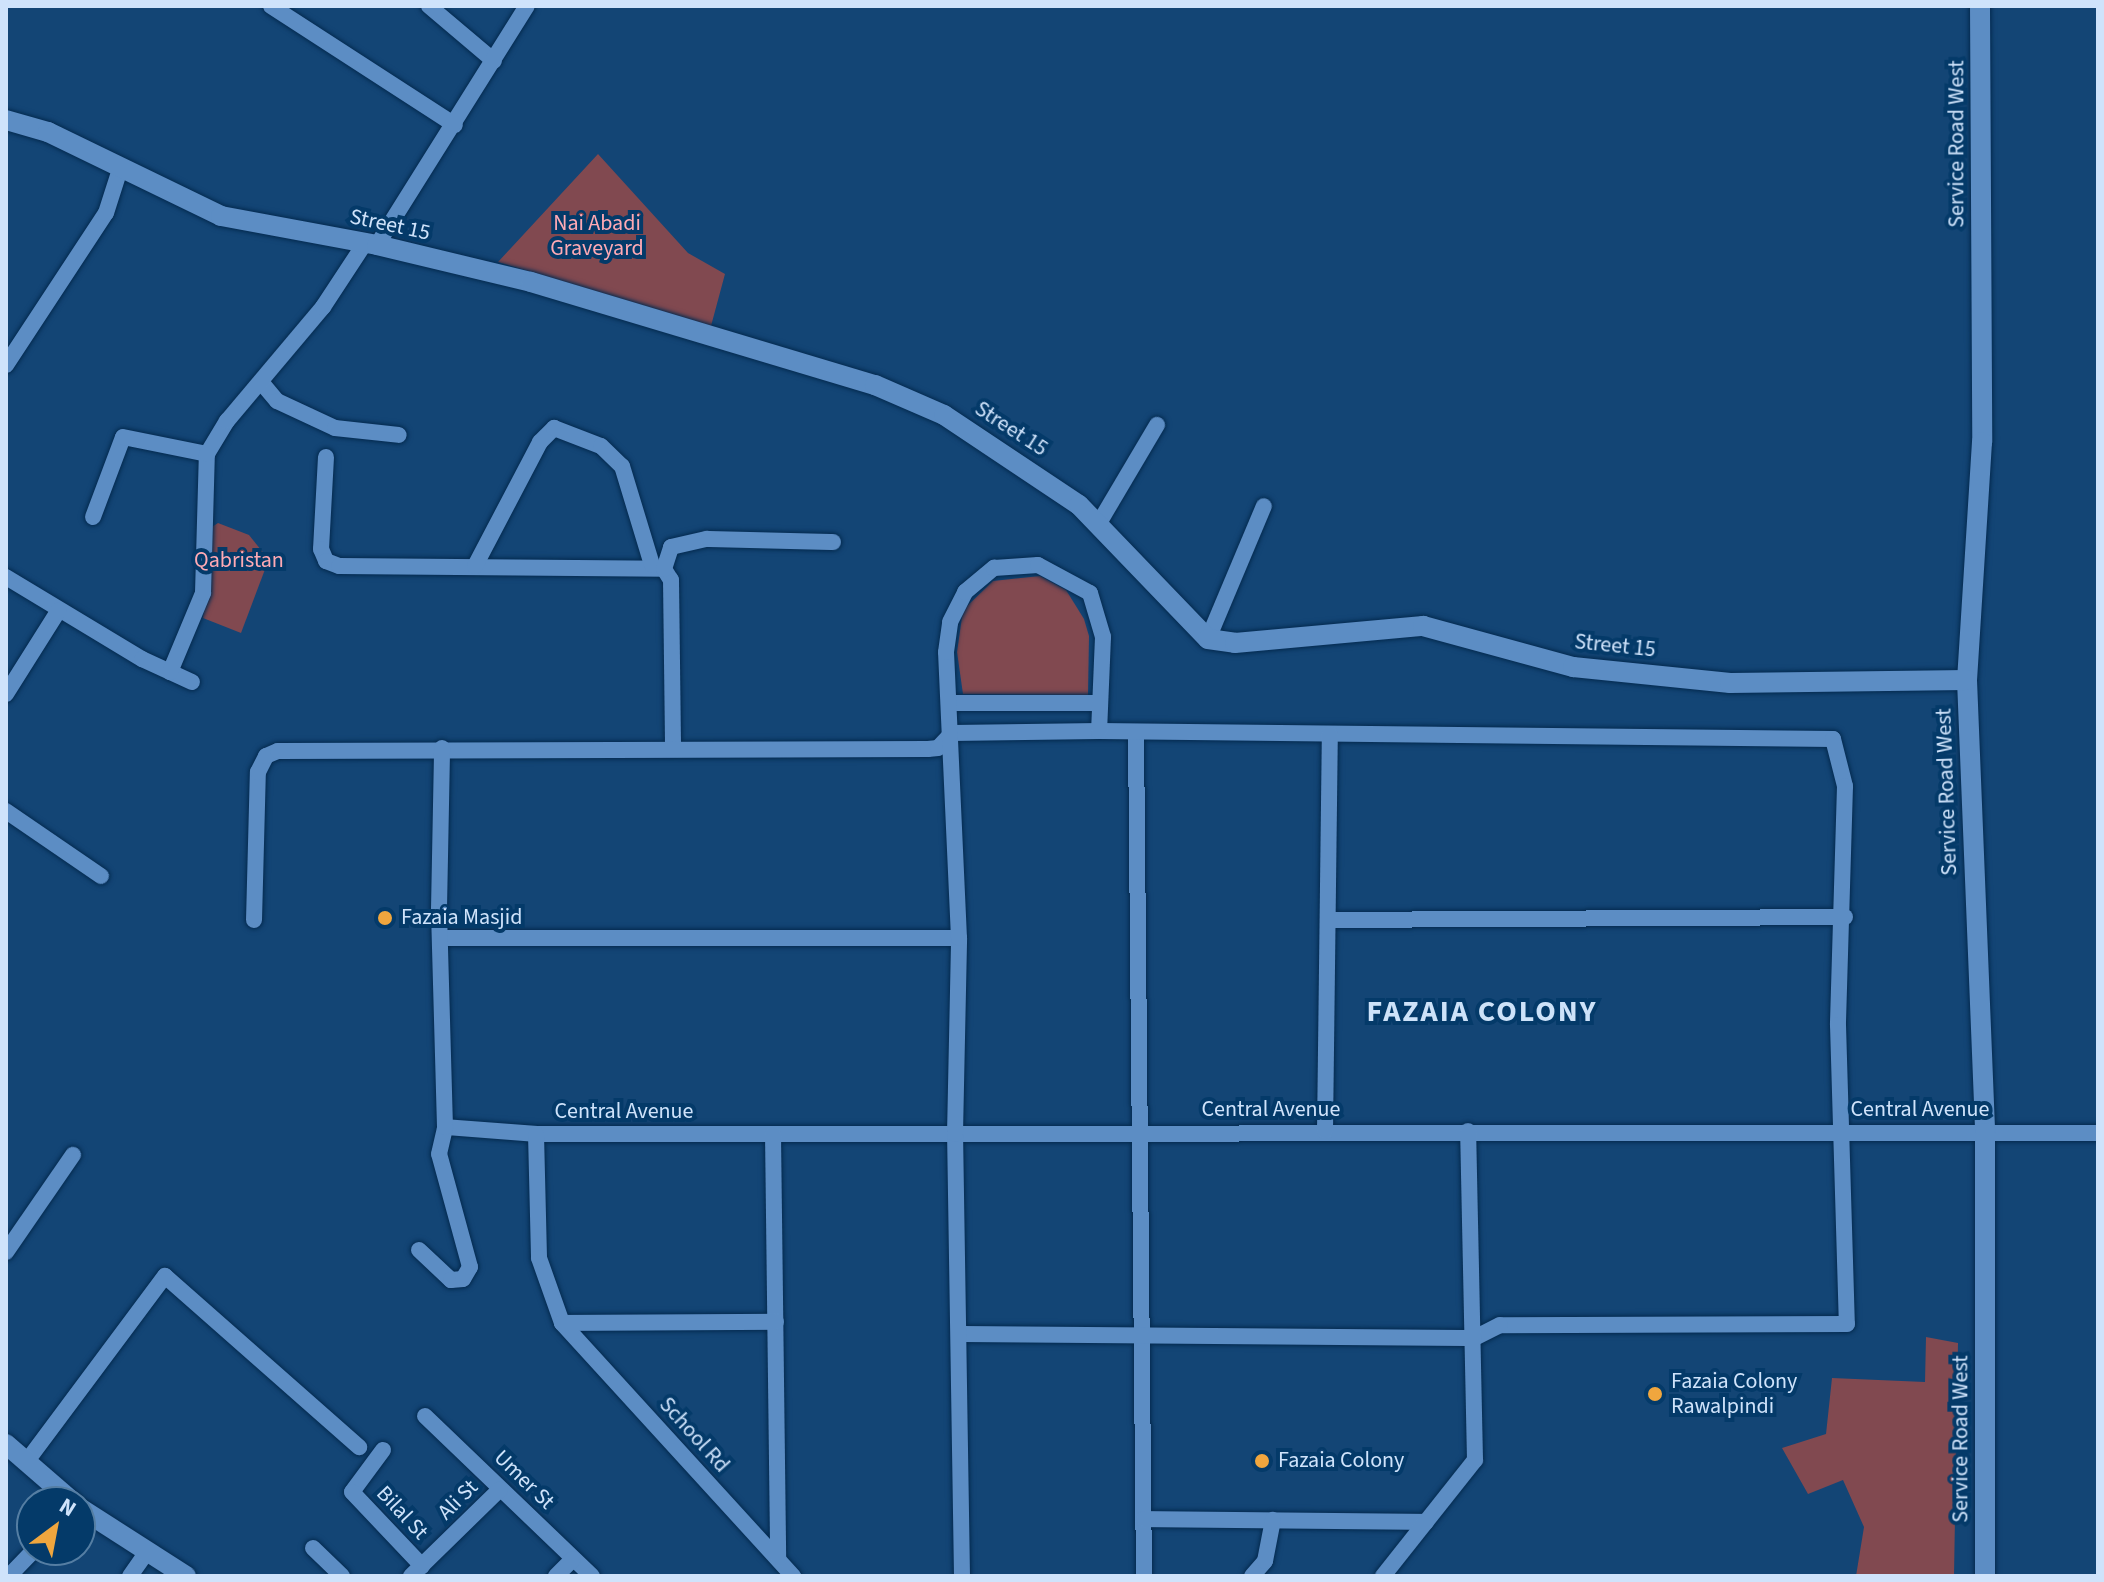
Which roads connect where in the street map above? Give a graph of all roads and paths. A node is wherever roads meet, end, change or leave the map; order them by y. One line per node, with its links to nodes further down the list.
1 (271, 6): 7 (street)
2 (429, 6): 5 (street)
3 (527, 6): 5 (street)
4 (1980, 6): 26 (street, Service Road West)
5 (494, 61): 7 (street)
6 (6, 120): 8 (street, Street 15)
7 (455, 125): 9 (street)
8 (121, 166): 9 (street, Street 15); 10 (street)
9 (371, 244): 11 (street); 18 (street, Street 15)
10 (6, 365)
11 (261, 382): 13 (street); 14 (street)
12 (1157, 425): 18 (street)
13 (399, 435)
14 (207, 454): 17 (street); 25 (street)
15 (326, 457): 20 (street)
16 (1264, 506): 24 (street)
17 (93, 517)
18 (1099, 523): 24 (street, Street 15)
19 (833, 542): 21 (street)
20 (475, 566): 21 (street); 21 (street)
21 (658, 567): 35 (street)
22 (6, 577): 23 (street)
23 (59, 610): 25 (street); 28 (street)
24 (1208, 639): 26 (street, Street 15)
25 (170, 672): 27 (street)
26 (1967, 680): 49 (street, Service Road West)
27 (192, 682)
28 (6, 694)
29 (949, 703): 30 (street); 30 (street); 32 (street)
30 (1098, 703): 31 (street)
31 (1099, 731): 32 (street); 33 (street)
32 (952, 733): 35 (street); 43 (street)
33 (1136, 733): 34 (street); 47 (street)
34 (1330, 734): 39 (street); 41 (street)
35 (673, 747): 36 (street)
36 (442, 748): 40 (street); 42 (street)
37 (6, 811): 38 (street)
38 (101, 876)
39 (1845, 917): 41 (street); 48 (street)
40 (254, 920)
41 (1328, 920): 45 (street)
42 (440, 938): 43 (street); 44 (street)
43 (959, 938): 53 (street)
44 (445, 1127): 51 (street, Central Avenue); 55 (street)
45 (1325, 1131): 46 (street, Central Avenue); 47 (street, Central Avenue)
46 (1468, 1131): 48 (street, Central Avenue); 61 (street)
47 (1143, 1132): 53 (street, Central Avenue); 60 (street)
48 (1839, 1132): 49 (street, Central Avenue); 61 (street)
49 (1985, 1133): 50 (street, Central Avenue); 88 (street, Service Road West)
50 (2098, 1133)
51 (536, 1134): 52 (street, Central Avenue); 58 (street)
52 (773, 1134): 53 (street, Central Avenue); 57 (street)
53 (955, 1134): 59 (street)
54 (73, 1155): 56 (street)
55 (419, 1250)
56 (6, 1252)
57 (776, 1322): 58 (street); 76 (street)
58 (562, 1323): 76 (street, School Rd)
59 (962, 1334): 60 (street); 84 (street)
60 (1145, 1335): 61 (street); 70 (street)
61 (1474, 1338): 72 (street)
62 (425, 1416): 68 (street, Umer St)
63 (6, 1444): 66 (street)
64 (359, 1447): 66 (street)
65 (383, 1450): 77 (street, Bilal St)
66 (27, 1461): 67 (street)
67 (55, 1486)
68 (500, 1489): 75 (street, Umer St); 77 (street, Ali St)
69 (96, 1519): 74 (street)
70 (1144, 1519): 71 (street); 85 (street)
71 (1273, 1520): 72 (street); 86 (street)
72 (1426, 1522): 87 (street)
73 (313, 1548): 80 (street)
74 (146, 1553): 78 (street); 79 (street)
75 (573, 1559): 81 (street); 82 (street, Umer St)
76 (778, 1559): 83 (street, School Rd)
77 (417, 1571)
78 (130, 1576)
79 (186, 1576)
80 (342, 1576)
81 (556, 1576)
82 (592, 1576)
83 (793, 1576)
84 (962, 1576)
85 (1144, 1576)
86 (1252, 1576)
87 (1383, 1576)
88 (1985, 1576)

